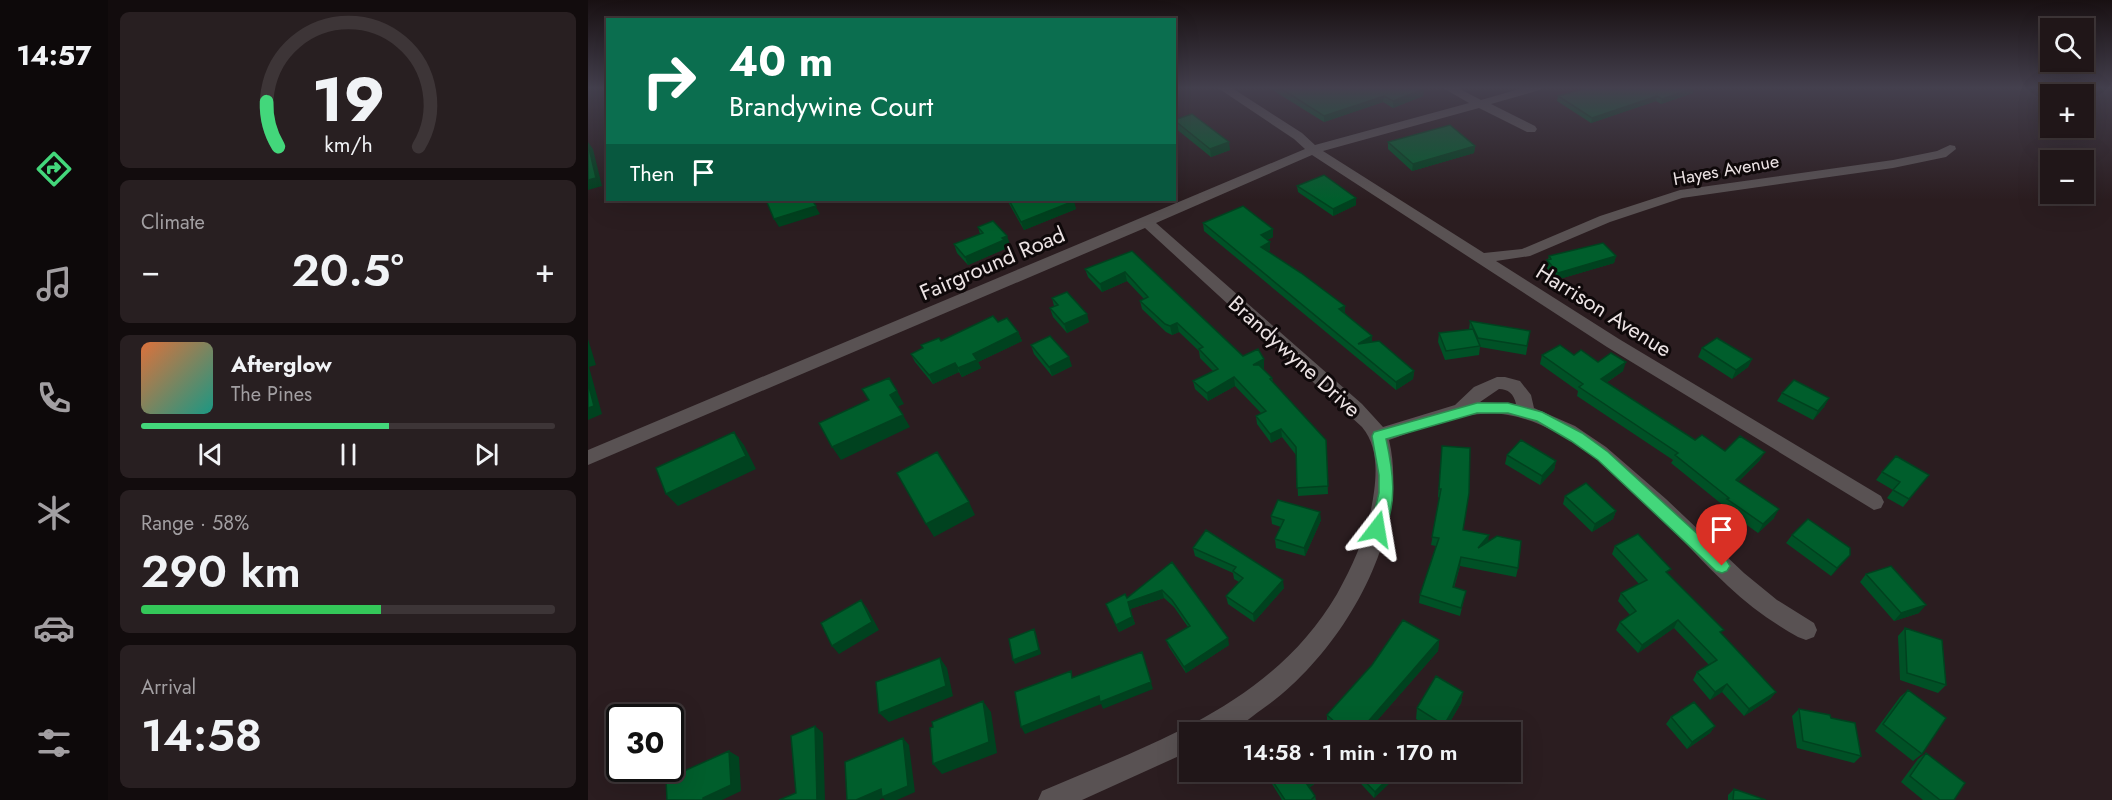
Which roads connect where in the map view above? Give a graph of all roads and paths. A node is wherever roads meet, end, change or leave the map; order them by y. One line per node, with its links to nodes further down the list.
1 (1282, 125): 6 (street)
2 (1400, 125): 6 (street, Fairground Road)
3 (1524, 125): 4 (street)
4 (1531, 129)
5 (1950, 149): 8 (street, Hayes Avenue)
6 (1313, 150): 7 (street, Fairground Road); 8 (street, Harrison Avenue)
7 (1146, 221): 9 (street, Brandywyne Drive); 10 (street, Fairground Road)
8 (1480, 258): 11 (street, Harrison Avenue)
9 (1379, 436): 12 (street); 13 (street, Brandywyne Drive)
10 (588, 458)
11 (1874, 502)
12 (1806, 630)
13 (1217, 722)
14 (1179, 744): 15 (street)
15 (1082, 794): 16 (street)
16 (1051, 800)

